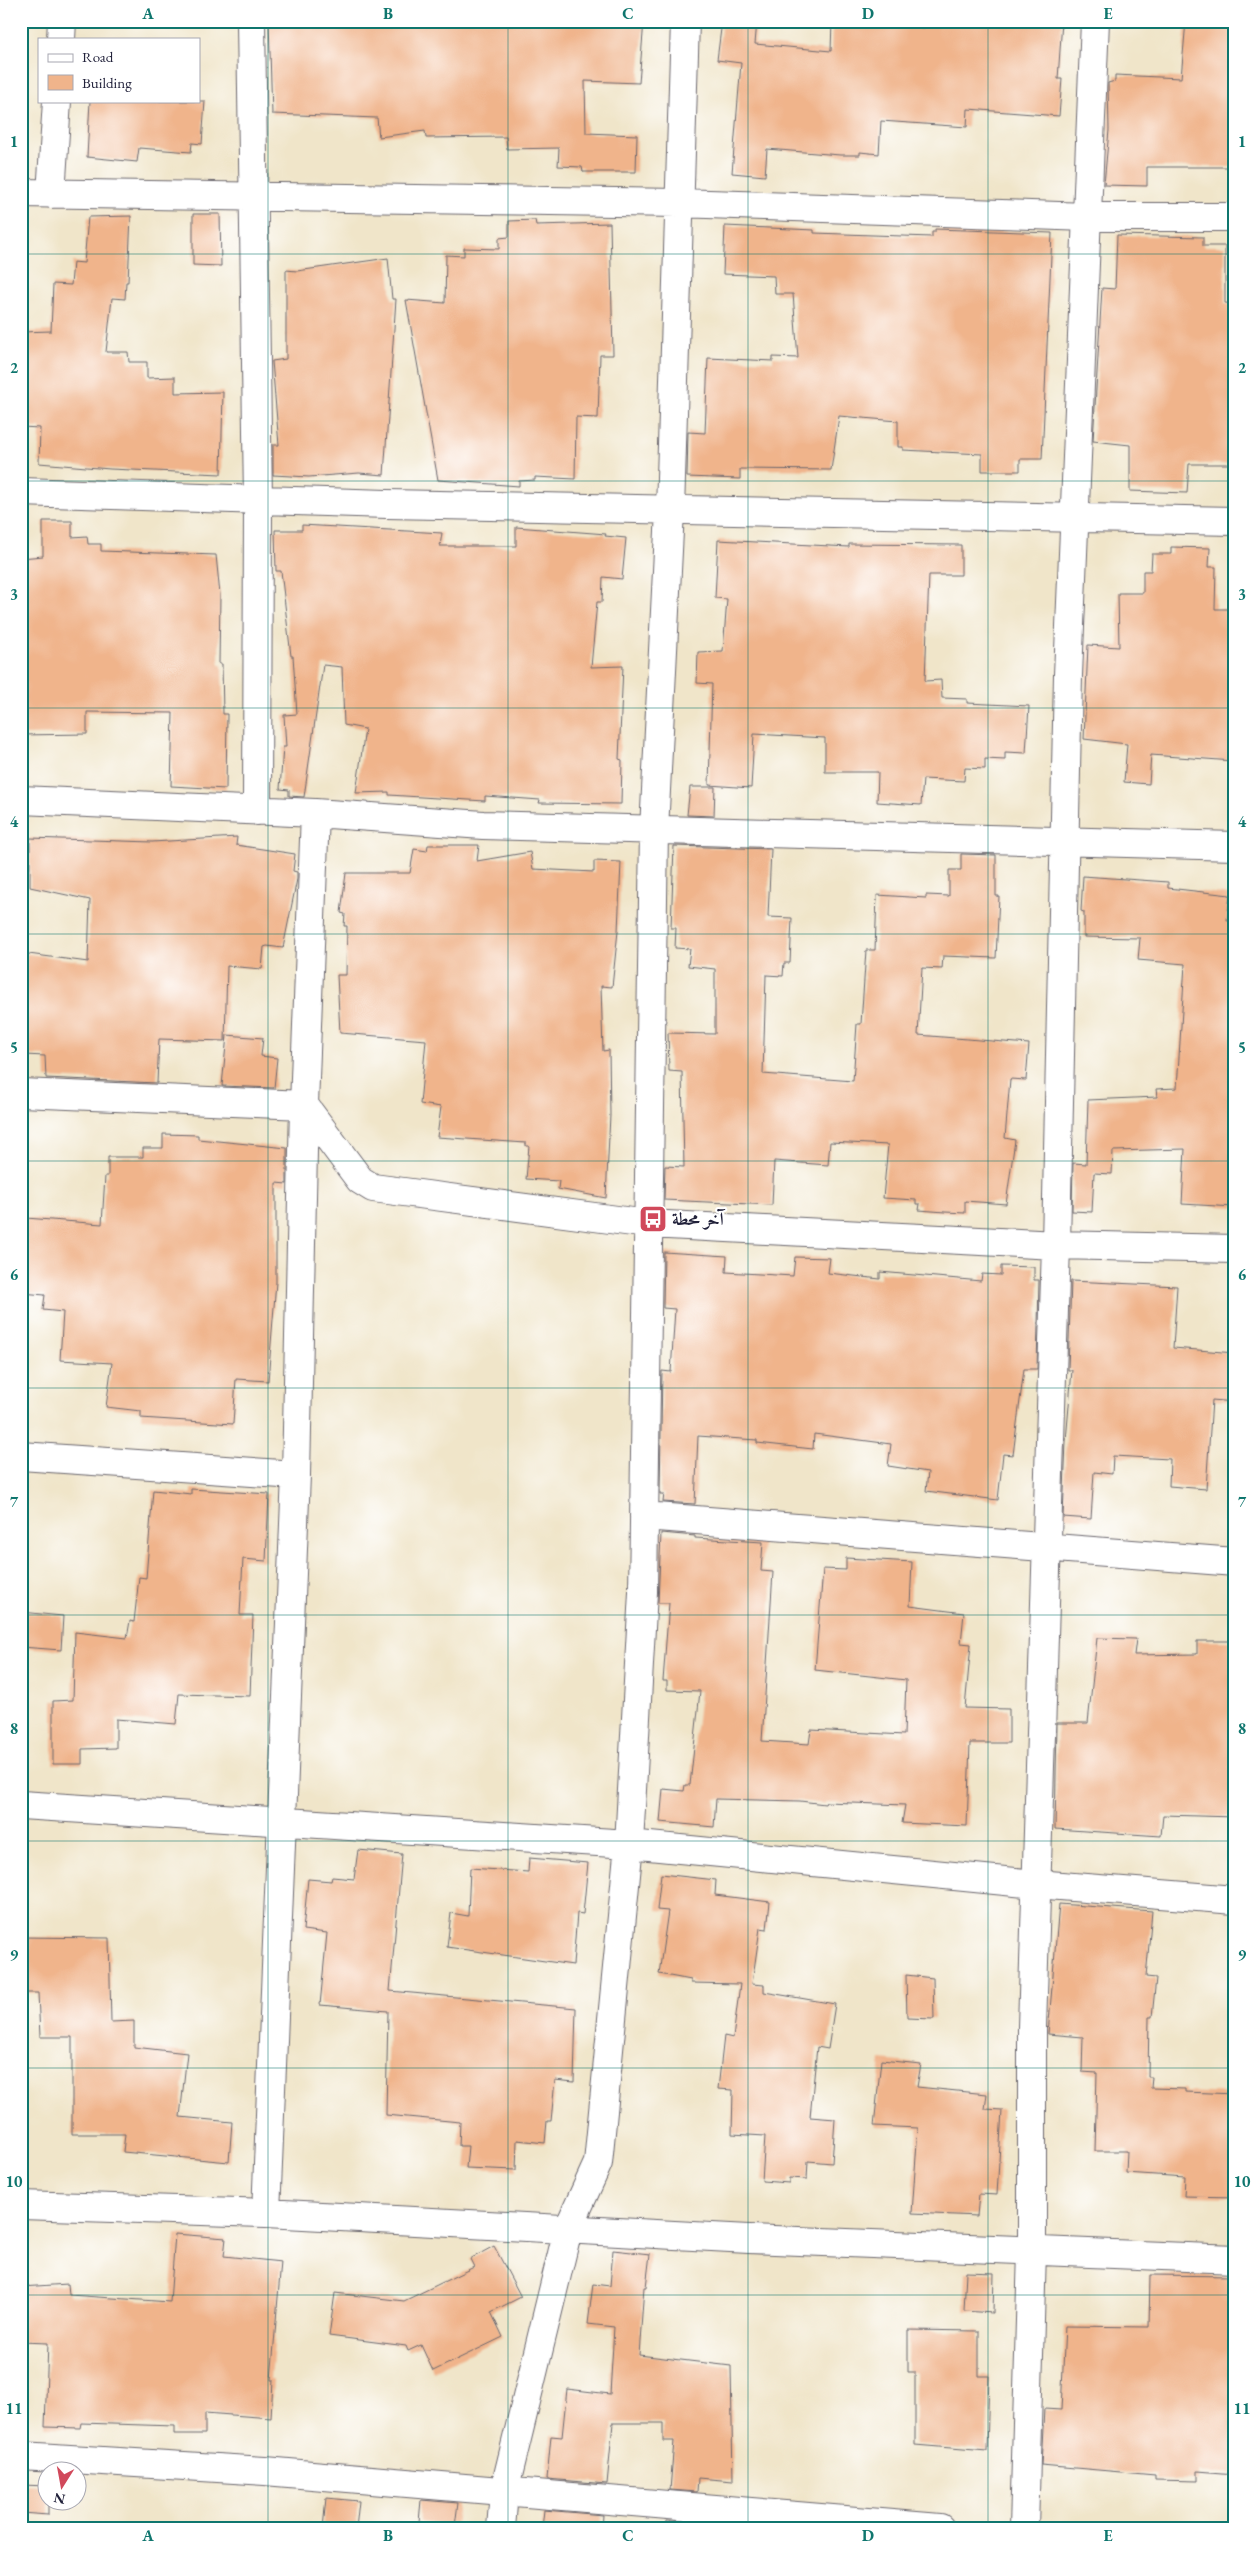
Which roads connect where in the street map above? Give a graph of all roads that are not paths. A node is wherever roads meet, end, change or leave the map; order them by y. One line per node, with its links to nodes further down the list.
1 (62, 21): 5 (street)
2 (251, 21): 9 (street)
3 (685, 21): 10 (street)
4 (1095, 21): 11 (street)
5 (60, 38)
6 (57, 102): 8 (street)
7 (21, 193): 8 (street)
8 (51, 194): 9 (street)
9 (253, 196): 10 (street); 14 (street)
10 (679, 203): 11 (street); 15 (street)
11 (1087, 217): 12 (street); 16 (street)
12 (1235, 218)
13 (21, 492): 14 (street)
14 (258, 500): 15 (street); 19 (street)
15 (670, 511): 16 (street); 21 (street)
16 (1074, 518): 17 (street); 22 (street)
17 (1235, 521)
18 (21, 800): 19 (street)
19 (257, 811): 20 (street)
20 (315, 813): 21 (street); 25 (street)
21 (654, 830): 22 (street); 26 (street)
22 (1064, 843): 23 (street); 27 (street)
23 (1235, 846)
24 (21, 1093): 25 (street)
25 (304, 1105): 26 (street); 30 (street)
26 (648, 1224): 27 (street); 31 (street)
27 (1056, 1245): 28 (street); 32 (street)
28 (1235, 1249)
29 (21, 1456): 30 (street)
30 (296, 1475): 35 (street)
31 (644, 1516): 32 (street); 36 (street)
32 (1047, 1547): 33 (street); 37 (street)
33 (1235, 1562)
34 (21, 1805): 35 (street)
35 (280, 1822): 36 (street); 40 (street)
36 (629, 1844): 37 (street); 41 (street)
37 (1036, 1884): 38 (street); 42 (street)
38 (1235, 1900)
39 (21, 2205): 40 (street)
40 (266, 2213): 41 (street)
41 (568, 2229): 42 (street); 45 (street)
42 (1032, 2251): 43 (street); 48 (street)
43 (1235, 2259)
44 (21, 2456): 45 (street)
45 (504, 2492): 46 (street); 47 (street)
46 (501, 2528)
47 (940, 2528)
48 (1024, 2528)

